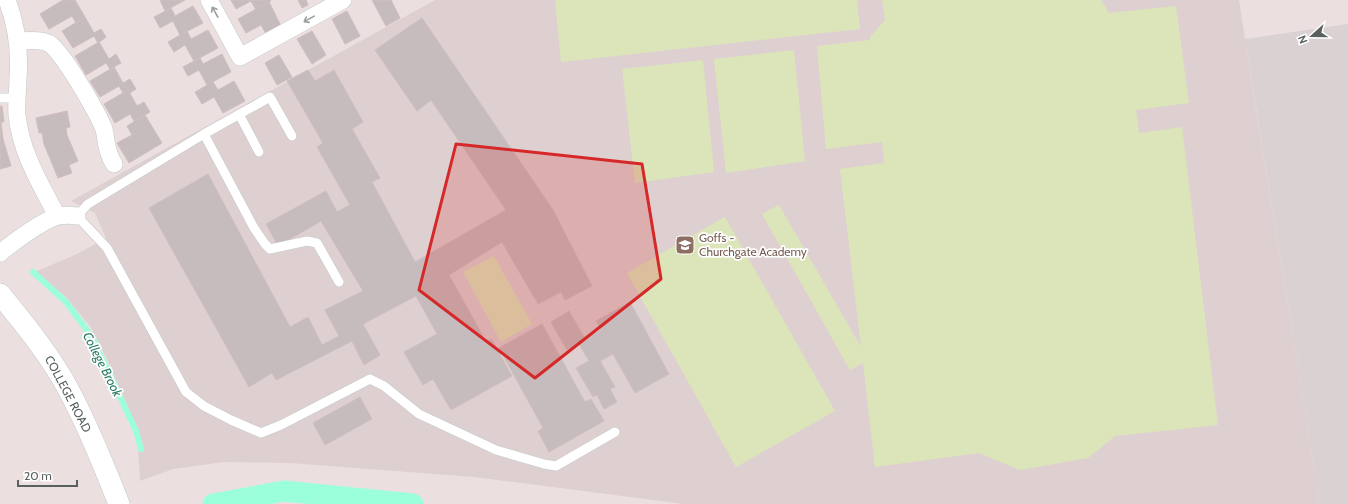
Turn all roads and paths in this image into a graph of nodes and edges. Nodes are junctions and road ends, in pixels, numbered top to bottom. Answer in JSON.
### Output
{"nodes":[{"id":1,"x":7,"y":0,"type":"edge"},
{"id":2,"x":208,"y":0,"type":"edge"},
{"id":3,"x":343,"y":0,"type":"edge"},
{"id":4,"x":18,"y":41,"type":"junction"},
{"id":5,"x":8,"y":98,"type":"edge"},
{"id":6,"x":239,"y":114,"type":"junction"},
{"id":7,"x":204,"y":134,"type":"junction"},
{"id":8,"x":292,"y":136,"type":"dead end"},
{"id":9,"x":259,"y":152,"type":"dead end"},
{"id":10,"x":114,"y":164,"type":"dead end"},
{"id":11,"x":57,"y":216,"type":"junction"},
{"id":12,"x":77,"y":216,"type":"junction"},
{"id":13,"x":0,"y":253,"type":"edge"},
{"id":14,"x":339,"y":282,"type":"dead end"},
{"id":15,"x":0,"y":294,"type":"edge"},
{"id":16,"x":615,"y":432,"type":"dead end"},
{"id":17,"x":119,"y":504,"type":"edge"}],
"edges":[{"from":1,"to":4,"type":"street"},
{"from":3,"to":2,"type":"street","one_way":true},
{"from":4,"to":5,"type":"street"},
{"from":4,"to":10,"type":"street"},
{"from":5,"to":11,"type":"street"},
{"from":6,"to":7,"type":"lane"},
{"from":6,"to":8,"type":"lane"},
{"from":6,"to":9,"type":"lane"},
{"from":7,"to":12,"type":"lane"},
{"from":7,"to":14,"type":"lane"},
{"from":11,"to":12,"type":"street"},
{"from":11,"to":13,"type":"street"},
{"from":12,"to":16,"type":"lane"},
{"from":15,"to":17,"type":"street","name":"COLLEGE ROAD"}]}
